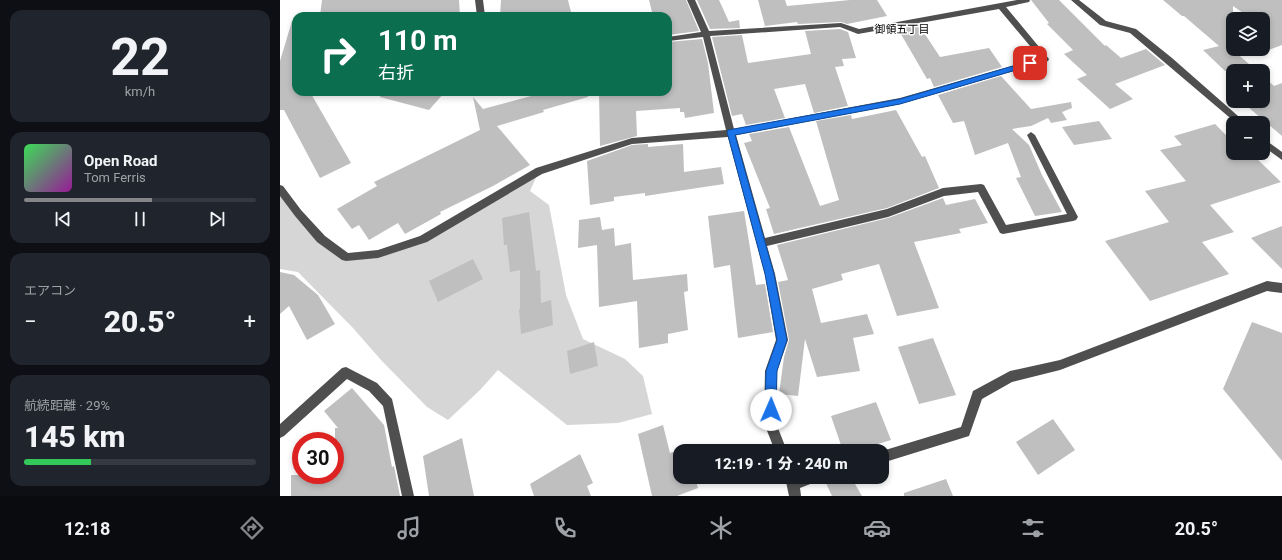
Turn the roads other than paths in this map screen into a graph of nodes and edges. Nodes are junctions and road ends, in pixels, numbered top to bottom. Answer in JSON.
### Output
{"nodes":[{"id":1,"x":479,"y":0,"type":"edge"},
{"id":2,"x":691,"y":0,"type":"edge"},
{"id":3,"x":1026,"y":0,"type":"edge"},
{"id":4,"x":1075,"y":0,"type":"edge"},
{"id":5,"x":1002,"y":6,"type":"junction"},
{"id":6,"x":480,"y":12,"type":"edge"},
{"id":7,"x":706,"y":34,"type":"junction"},
{"id":8,"x":672,"y":38,"type":"edge"},
{"id":9,"x":1234,"y":116,"type":"edge"},
{"id":10,"x":731,"y":132,"type":"junction"},
{"id":11,"x":1031,"y":135,"type":"dead end"},
{"id":12,"x":1270,"y":147,"type":"edge"},
{"id":13,"x":1282,"y":157,"type":"edge"},
{"id":14,"x":280,"y":189,"type":"edge"},
{"id":15,"x":761,"y":243,"type":"junction"},
{"id":16,"x":1282,"y":288,"type":"edge"},
{"id":17,"x":280,"y":432,"type":"edge"},
{"id":18,"x":778,"y":444,"type":"edge"},
{"id":19,"x":889,"y":455,"type":"edge"},
{"id":20,"x":408,"y":496,"type":"edge"}],
"edges":[{"from":1,"to":6,"type":"street"},
{"from":2,"to":7,"type":"street"},
{"from":3,"to":5,"type":"street"},
{"from":4,"to":9,"type":"street"},
{"from":5,"to":7,"type":"street"},
{"from":5,"to":10,"type":"street"},
{"from":7,"to":8,"type":"street"},
{"from":7,"to":10,"type":"street"},
{"from":10,"to":14,"type":"street"},
{"from":10,"to":15,"type":"street"},
{"from":11,"to":15,"type":"street"},
{"from":12,"to":13,"type":"street"},
{"from":15,"to":18,"type":"street"},
{"from":16,"to":19,"type":"street"},
{"from":17,"to":20,"type":"street"}]}
